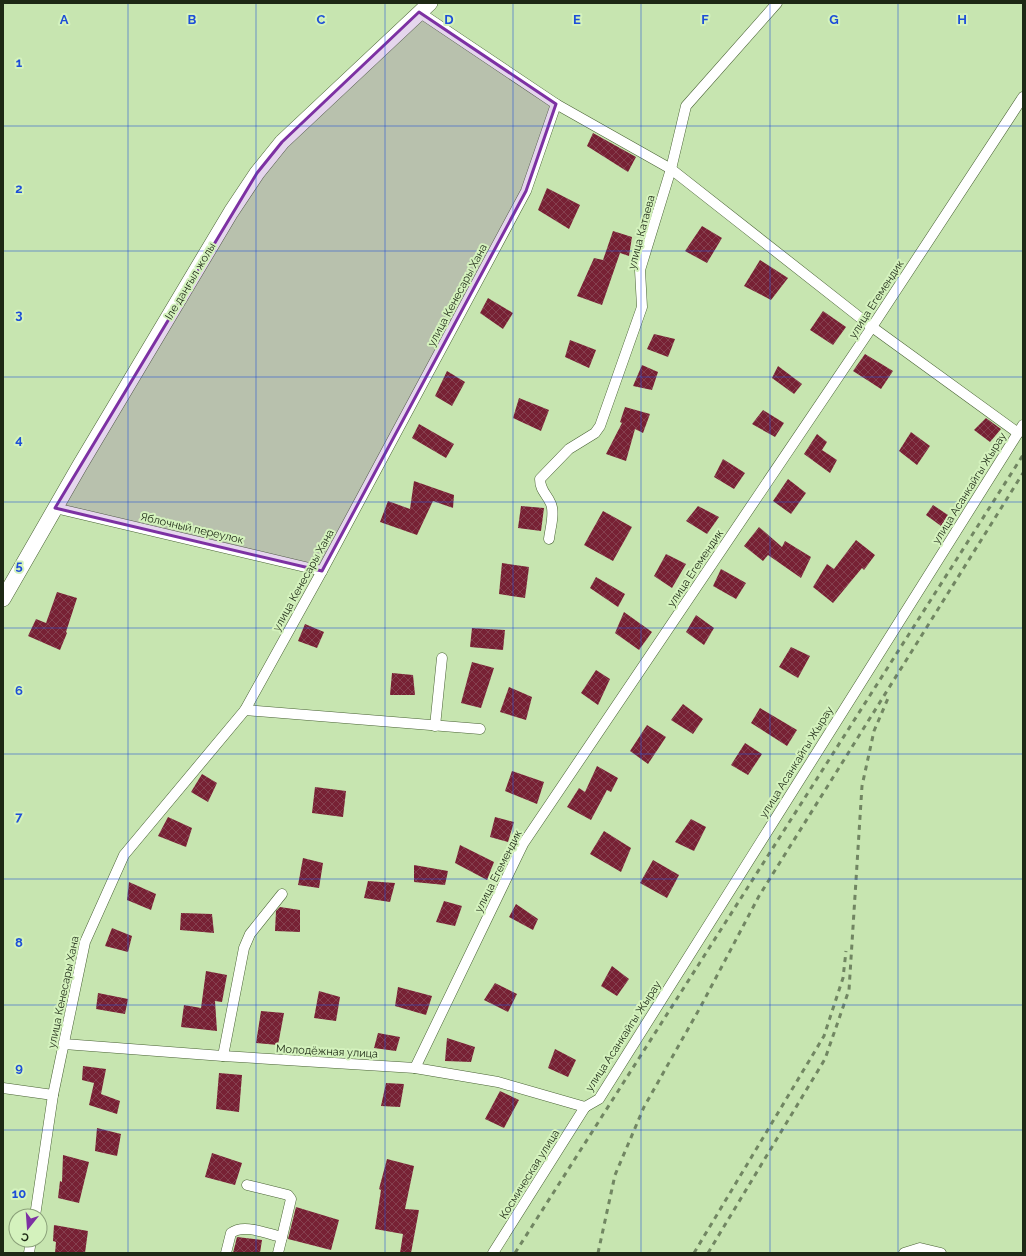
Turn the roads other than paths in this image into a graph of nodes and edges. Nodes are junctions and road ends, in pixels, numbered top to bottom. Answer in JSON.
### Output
{"nodes":[{"id":1,"x":778,"y":3,"type":"edge"},
{"id":2,"x":424,"y":8,"type":"edge"},
{"id":3,"x":1023,"y":97,"type":"edge"},
{"id":4,"x":556,"y":104,"type":"junction"},
{"id":5,"x":671,"y":169,"type":"junction"},
{"id":6,"x":872,"y":327,"type":"junction"},
{"id":7,"x":1020,"y":429,"type":"edge"},
{"id":8,"x":56,"y":508,"type":"junction"},
{"id":9,"x":549,"y":539,"type":"dead end"},
{"id":10,"x":322,"y":571,"type":"junction"},
{"id":11,"x":3,"y":599,"type":"edge"},
{"id":12,"x":442,"y":658,"type":"dead end"},
{"id":13,"x":245,"y":710,"type":"junction"},
{"id":14,"x":436,"y":726,"type":"junction"},
{"id":15,"x":480,"y":729,"type":"dead end"},
{"id":16,"x":282,"y":894,"type":"dead end"},
{"id":17,"x":64,"y":1044,"type":"junction"},
{"id":18,"x":223,"y":1056,"type":"junction"},
{"id":19,"x":414,"y":1068,"type":"junction"},
{"id":20,"x":3,"y":1088,"type":"edge"},
{"id":21,"x":53,"y":1095,"type":"junction"},
{"id":22,"x":585,"y":1107,"type":"junction"},
{"id":23,"x":247,"y":1185,"type":"dead end"},
{"id":24,"x":36,"y":1208,"type":"edge"},
{"id":25,"x":282,"y":1237,"type":"junction"},
{"id":26,"x":226,"y":1253,"type":"edge"},
{"id":27,"x":278,"y":1253,"type":"edge"},
{"id":28,"x":493,"y":1253,"type":"edge"},
{"id":29,"x":904,"y":1253,"type":"edge"},
{"id":30,"x":941,"y":1253,"type":"edge"}],
"edges":[{"from":1,"to":5,"type":"street","name":"улица Катаева"},
{"from":2,"to":4,"type":"street"},
{"from":2,"to":8,"type":"main road","name":"Іле даңғыл жолы"},
{"from":3,"to":6,"type":"street","name":"улица Егемендик"},
{"from":4,"to":5,"type":"street"},
{"from":4,"to":10,"type":"street","name":"улица Кенесары Хана"},
{"from":5,"to":6,"type":"street"},
{"from":5,"to":9,"type":"street","name":"улица Катаева"},
{"from":6,"to":7,"type":"street"},
{"from":6,"to":19,"type":"street","name":"улица Егемендик"},
{"from":7,"to":22,"type":"street","name":"улица Асанкайгы Жырау"},
{"from":8,"to":10,"type":"street","name":"Яблочный переулок"},
{"from":8,"to":11,"type":"main road","name":"Іле даңғыл жолы"},
{"from":10,"to":13,"type":"street","name":"улица Кенесары Хана"},
{"from":12,"to":14,"type":"street"},
{"from":13,"to":14,"type":"street"},
{"from":13,"to":17,"type":"street","name":"улица Кенесары Хана"},
{"from":14,"to":15,"type":"street"},
{"from":16,"to":18,"type":"street"},
{"from":17,"to":18,"type":"street","name":"Молодёжная улица"},
{"from":17,"to":21,"type":"street","name":"улица Кенесары Хана"},
{"from":18,"to":19,"type":"street","name":"Молодёжная улица"},
{"from":19,"to":22,"type":"street","name":"Молодёжная улица"},
{"from":20,"to":21,"type":"street"},
{"from":21,"to":24,"type":"street","name":"улица Кенесары Хана"},
{"from":22,"to":28,"type":"street","name":"Космическая улица"},
{"from":23,"to":25,"type":"street"},
{"from":25,"to":26,"type":"street"},
{"from":25,"to":27,"type":"street"},
{"from":29,"to":30,"type":"street"}]}
